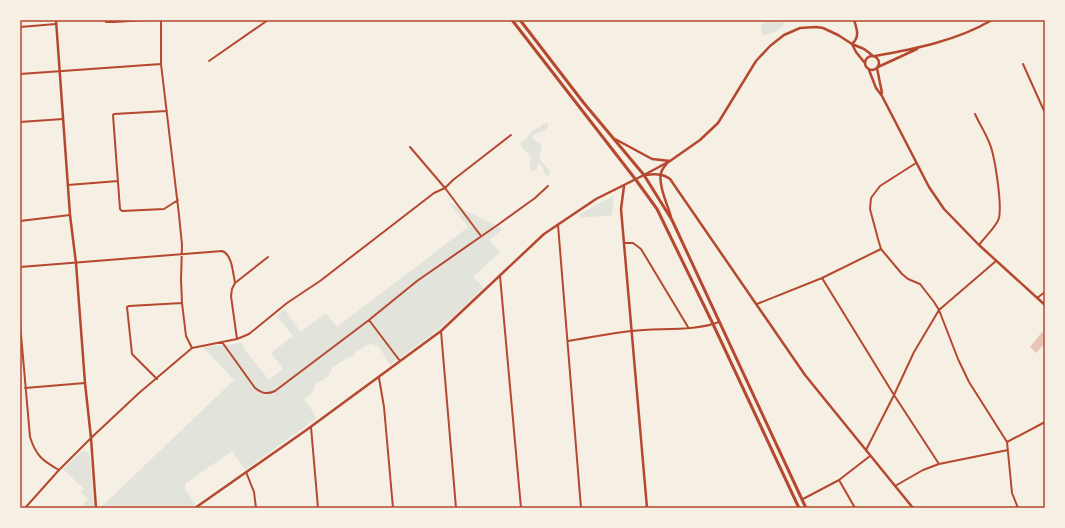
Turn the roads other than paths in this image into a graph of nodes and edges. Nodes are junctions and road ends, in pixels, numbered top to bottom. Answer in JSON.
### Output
{"nodes":[{"id":1,"x":56,"y":20,"type":"edge"},
{"id":2,"x":105,"y":20,"type":"edge"},
{"id":3,"x":145,"y":20,"type":"edge"},
{"id":4,"x":160,"y":20,"type":"edge"},
{"id":5,"x":268,"y":20,"type":"edge"},
{"id":6,"x":512,"y":20,"type":"edge"},
{"id":7,"x":520,"y":20,"type":"edge"},
{"id":8,"x":854,"y":20,"type":"edge"},
{"id":9,"x":992,"y":20,"type":"edge"},
{"id":10,"x":56,"y":24,"type":"junction"},
{"id":11,"x":515,"y":24,"type":"junction"},
{"id":12,"x":20,"y":27,"type":"edge"},
{"id":13,"x":852,"y":44,"type":"junction"},
{"id":14,"x":921,"y":47,"type":"junction"},
{"id":15,"x":874,"y":56,"type":"junction"},
{"id":16,"x":209,"y":61,"type":"dead end"},
{"id":17,"x":864,"y":62,"type":"junction"},
{"id":18,"x":161,"y":64,"type":"junction"},
{"id":19,"x":1023,"y":64,"type":"dead end"},
{"id":20,"x":878,"y":68,"type":"junction"},
{"id":21,"x":869,"y":70,"type":"junction"},
{"id":22,"x":60,"y":71,"type":"junction"},
{"id":23,"x":20,"y":74,"type":"edge"},
{"id":24,"x":882,"y":96,"type":"junction"},
{"id":25,"x":167,"y":110,"type":"junction"},
{"id":26,"x":1045,"y":113,"type":"edge"},
{"id":27,"x":974,"y":114,"type":"dead end"},
{"id":28,"x":62,"y":118,"type":"junction"},
{"id":29,"x":20,"y":122,"type":"edge"},
{"id":30,"x":511,"y":135,"type":"dead end"},
{"id":31,"x":614,"y":138,"type":"junction"},
{"id":32,"x":410,"y":147,"type":"dead end"},
{"id":33,"x":670,"y":161,"type":"junction"},
{"id":34,"x":916,"y":163,"type":"junction"},
{"id":35,"x":660,"y":174,"type":"junction"},
{"id":36,"x":644,"y":175,"type":"junction"},
{"id":37,"x":636,"y":180,"type":"junction"},
{"id":38,"x":118,"y":181,"type":"junction"},
{"id":39,"x":68,"y":185,"type":"junction"},
{"id":40,"x":548,"y":186,"type":"dead end"},
{"id":41,"x":624,"y":186,"type":"junction"},
{"id":42,"x":445,"y":188,"type":"junction"},
{"id":43,"x":178,"y":200,"type":"junction"},
{"id":44,"x":70,"y":215,"type":"junction"},
{"id":45,"x":672,"y":220,"type":"junction"},
{"id":46,"x":20,"y":221,"type":"edge"},
{"id":47,"x":558,"y":224,"type":"junction"},
{"id":48,"x":481,"y":236,"type":"junction"},
{"id":49,"x":624,"y":243,"type":"junction"},
{"id":50,"x":979,"y":245,"type":"junction"},
{"id":51,"x":881,"y":249,"type":"junction"},
{"id":52,"x":182,"y":255,"type":"junction"},
{"id":53,"x":268,"y":258,"type":"dead end"},
{"id":54,"x":996,"y":261,"type":"junction"},
{"id":55,"x":76,"y":263,"type":"junction"},
{"id":56,"x":20,"y":268,"type":"edge"},
{"id":57,"x":500,"y":275,"type":"junction"},
{"id":58,"x":822,"y":278,"type":"junction"},
{"id":59,"x":235,"y":283,"type":"junction"},
{"id":60,"x":1045,"y":292,"type":"edge"},
{"id":61,"x":1037,"y":298,"type":"junction"},
{"id":62,"x":182,"y":303,"type":"junction"},
{"id":63,"x":757,"y":304,"type":"junction"},
{"id":64,"x":1045,"y":305,"type":"edge"},
{"id":65,"x":939,"y":310,"type":"junction"},
{"id":66,"x":369,"y":320,"type":"junction"},
{"id":67,"x":719,"y":322,"type":"junction"},
{"id":68,"x":20,"y":323,"type":"edge"},
{"id":69,"x":713,"y":324,"type":"junction"},
{"id":70,"x":688,"y":327,"type":"junction"},
{"id":71,"x":441,"y":331,"type":"junction"},
{"id":72,"x":632,"y":331,"type":"junction"},
{"id":73,"x":237,"y":339,"type":"junction"},
{"id":74,"x":568,"y":341,"type":"junction"},
{"id":75,"x":222,"y":342,"type":"junction"},
{"id":76,"x":192,"y":348,"type":"junction"},
{"id":77,"x":400,"y":362,"type":"junction"},
{"id":78,"x":379,"y":378,"type":"junction"},
{"id":79,"x":157,"y":379,"type":"junction"},
{"id":80,"x":85,"y":384,"type":"junction"},
{"id":81,"x":25,"y":388,"type":"junction"},
{"id":82,"x":894,"y":395,"type":"junction"},
{"id":83,"x":1045,"y":422,"type":"edge"},
{"id":84,"x":311,"y":427,"type":"junction"},
{"id":85,"x":91,"y":438,"type":"junction"},
{"id":86,"x":1007,"y":442,"type":"junction"},
{"id":87,"x":866,"y":450,"type":"junction"},
{"id":88,"x":1008,"y":450,"type":"junction"},
{"id":89,"x":870,"y":456,"type":"junction"},
{"id":90,"x":939,"y":464,"type":"junction"},
{"id":91,"x":59,"y":470,"type":"junction"},
{"id":92,"x":246,"y":472,"type":"junction"},
{"id":93,"x":839,"y":480,"type":"junction"},
{"id":94,"x":895,"y":486,"type":"junction"},
{"id":95,"x":802,"y":499,"type":"junction"},
{"id":96,"x":24,"y":508,"type":"edge"},
{"id":97,"x":96,"y":508,"type":"edge"},
{"id":98,"x":195,"y":508,"type":"edge"},
{"id":99,"x":256,"y":508,"type":"edge"},
{"id":100,"x":318,"y":508,"type":"edge"},
{"id":101,"x":393,"y":508,"type":"edge"},
{"id":102,"x":456,"y":508,"type":"edge"},
{"id":103,"x":521,"y":508,"type":"edge"},
{"id":104,"x":581,"y":508,"type":"edge"},
{"id":105,"x":647,"y":508,"type":"edge"},
{"id":106,"x":799,"y":508,"type":"edge"},
{"id":107,"x":806,"y":508,"type":"edge"},
{"id":108,"x":855,"y":508,"type":"edge"},
{"id":109,"x":913,"y":508,"type":"edge"},
{"id":110,"x":1018,"y":508,"type":"edge"}],
"edges":[{"from":1,"to":10,"type":"street"},
{"from":2,"to":3,"type":"street"},
{"from":4,"to":18,"type":"street"},
{"from":5,"to":16,"type":"street"},
{"from":6,"to":11,"type":"main road"},
{"from":7,"to":11,"type":"street"},
{"from":7,"to":31,"type":"main road"},
{"from":8,"to":13,"type":"street"},
{"from":9,"to":14,"type":"street"},
{"from":10,"to":12,"type":"street"},
{"from":10,"to":22,"type":"street"},
{"from":11,"to":37,"type":"main road"},
{"from":13,"to":15,"type":"street"},
{"from":13,"to":17,"type":"street"},
{"from":13,"to":33,"type":"street"},
{"from":14,"to":15,"type":"street"},
{"from":14,"to":20,"type":"street"},
{"from":15,"to":17,"type":"street"},
{"from":15,"to":20,"type":"street"},
{"from":17,"to":21,"type":"street"},
{"from":18,"to":22,"type":"street"},
{"from":18,"to":25,"type":"street"},
{"from":19,"to":26,"type":"street"},
{"from":20,"to":21,"type":"street"},
{"from":20,"to":24,"type":"street"},
{"from":21,"to":24,"type":"street"},
{"from":22,"to":23,"type":"street"},
{"from":22,"to":28,"type":"street"},
{"from":24,"to":34,"type":"street"},
{"from":25,"to":38,"type":"street"},
{"from":25,"to":43,"type":"street"},
{"from":27,"to":50,"type":"street"},
{"from":28,"to":29,"type":"street"},
{"from":28,"to":39,"type":"street"},
{"from":30,"to":42,"type":"street"},
{"from":31,"to":33,"type":"street"},
{"from":31,"to":36,"type":"main road"},
{"from":32,"to":42,"type":"street"},
{"from":33,"to":35,"type":"street"},
{"from":33,"to":36,"type":"street"},
{"from":34,"to":50,"type":"street"},
{"from":34,"to":51,"type":"street"},
{"from":35,"to":36,"type":"street"},
{"from":35,"to":45,"type":"street"},
{"from":35,"to":63,"type":"street"},
{"from":36,"to":37,"type":"street"},
{"from":36,"to":45,"type":"main road"},
{"from":37,"to":41,"type":"street"},
{"from":37,"to":69,"type":"main road"},
{"from":38,"to":39,"type":"street"},
{"from":38,"to":43,"type":"street"},
{"from":39,"to":44,"type":"street"},
{"from":40,"to":48,"type":"street"},
{"from":41,"to":47,"type":"street"},
{"from":41,"to":49,"type":"street"},
{"from":42,"to":48,"type":"street"},
{"from":42,"to":73,"type":"street"},
{"from":43,"to":52,"type":"street"},
{"from":44,"to":46,"type":"street"},
{"from":44,"to":55,"type":"street"},
{"from":45,"to":67,"type":"main road"},
{"from":47,"to":57,"type":"street"},
{"from":47,"to":74,"type":"street"},
{"from":48,"to":66,"type":"street"},
{"from":49,"to":70,"type":"street"},
{"from":49,"to":72,"type":"street"},
{"from":50,"to":54,"type":"street"},
{"from":51,"to":58,"type":"street"},
{"from":51,"to":65,"type":"street"},
{"from":52,"to":55,"type":"street"},
{"from":52,"to":59,"type":"street"},
{"from":52,"to":62,"type":"street"},
{"from":53,"to":59,"type":"street"},
{"from":54,"to":61,"type":"street"},
{"from":54,"to":65,"type":"street"},
{"from":55,"to":56,"type":"street"},
{"from":55,"to":80,"type":"street"},
{"from":57,"to":71,"type":"street"},
{"from":57,"to":103,"type":"street"},
{"from":58,"to":63,"type":"street"},
{"from":58,"to":82,"type":"street"},
{"from":59,"to":73,"type":"street"},
{"from":60,"to":61,"type":"street"},
{"from":61,"to":64,"type":"street"},
{"from":62,"to":76,"type":"street"},
{"from":62,"to":79,"type":"street"},
{"from":63,"to":87,"type":"street"},
{"from":65,"to":82,"type":"street"},
{"from":65,"to":86,"type":"street"},
{"from":66,"to":75,"type":"street"},
{"from":66,"to":77,"type":"street"},
{"from":67,"to":69,"type":"street"},
{"from":67,"to":95,"type":"main road"},
{"from":68,"to":81,"type":"street"},
{"from":69,"to":70,"type":"street"},
{"from":69,"to":106,"type":"main road"},
{"from":70,"to":72,"type":"street"},
{"from":71,"to":77,"type":"street"},
{"from":71,"to":102,"type":"street"},
{"from":72,"to":74,"type":"street"},
{"from":72,"to":105,"type":"street"},
{"from":73,"to":75,"type":"street"},
{"from":74,"to":104,"type":"street"},
{"from":75,"to":76,"type":"street"},
{"from":76,"to":79,"type":"street"},
{"from":77,"to":78,"type":"street"},
{"from":78,"to":84,"type":"street"},
{"from":78,"to":101,"type":"street"},
{"from":79,"to":85,"type":"street"},
{"from":80,"to":81,"type":"street"},
{"from":80,"to":85,"type":"street"},
{"from":81,"to":91,"type":"street"},
{"from":82,"to":87,"type":"street"},
{"from":82,"to":90,"type":"street"},
{"from":83,"to":86,"type":"street"},
{"from":84,"to":92,"type":"street"},
{"from":84,"to":100,"type":"street"},
{"from":85,"to":91,"type":"street"},
{"from":85,"to":97,"type":"street"},
{"from":86,"to":88,"type":"street"},
{"from":87,"to":89,"type":"street"},
{"from":88,"to":90,"type":"street"},
{"from":88,"to":110,"type":"street"},
{"from":89,"to":93,"type":"street"},
{"from":89,"to":94,"type":"street"},
{"from":90,"to":94,"type":"street"},
{"from":91,"to":96,"type":"street"},
{"from":92,"to":98,"type":"street"},
{"from":92,"to":99,"type":"street"},
{"from":93,"to":95,"type":"street"},
{"from":93,"to":108,"type":"street"},
{"from":94,"to":109,"type":"street"},
{"from":95,"to":107,"type":"main road"}]}
